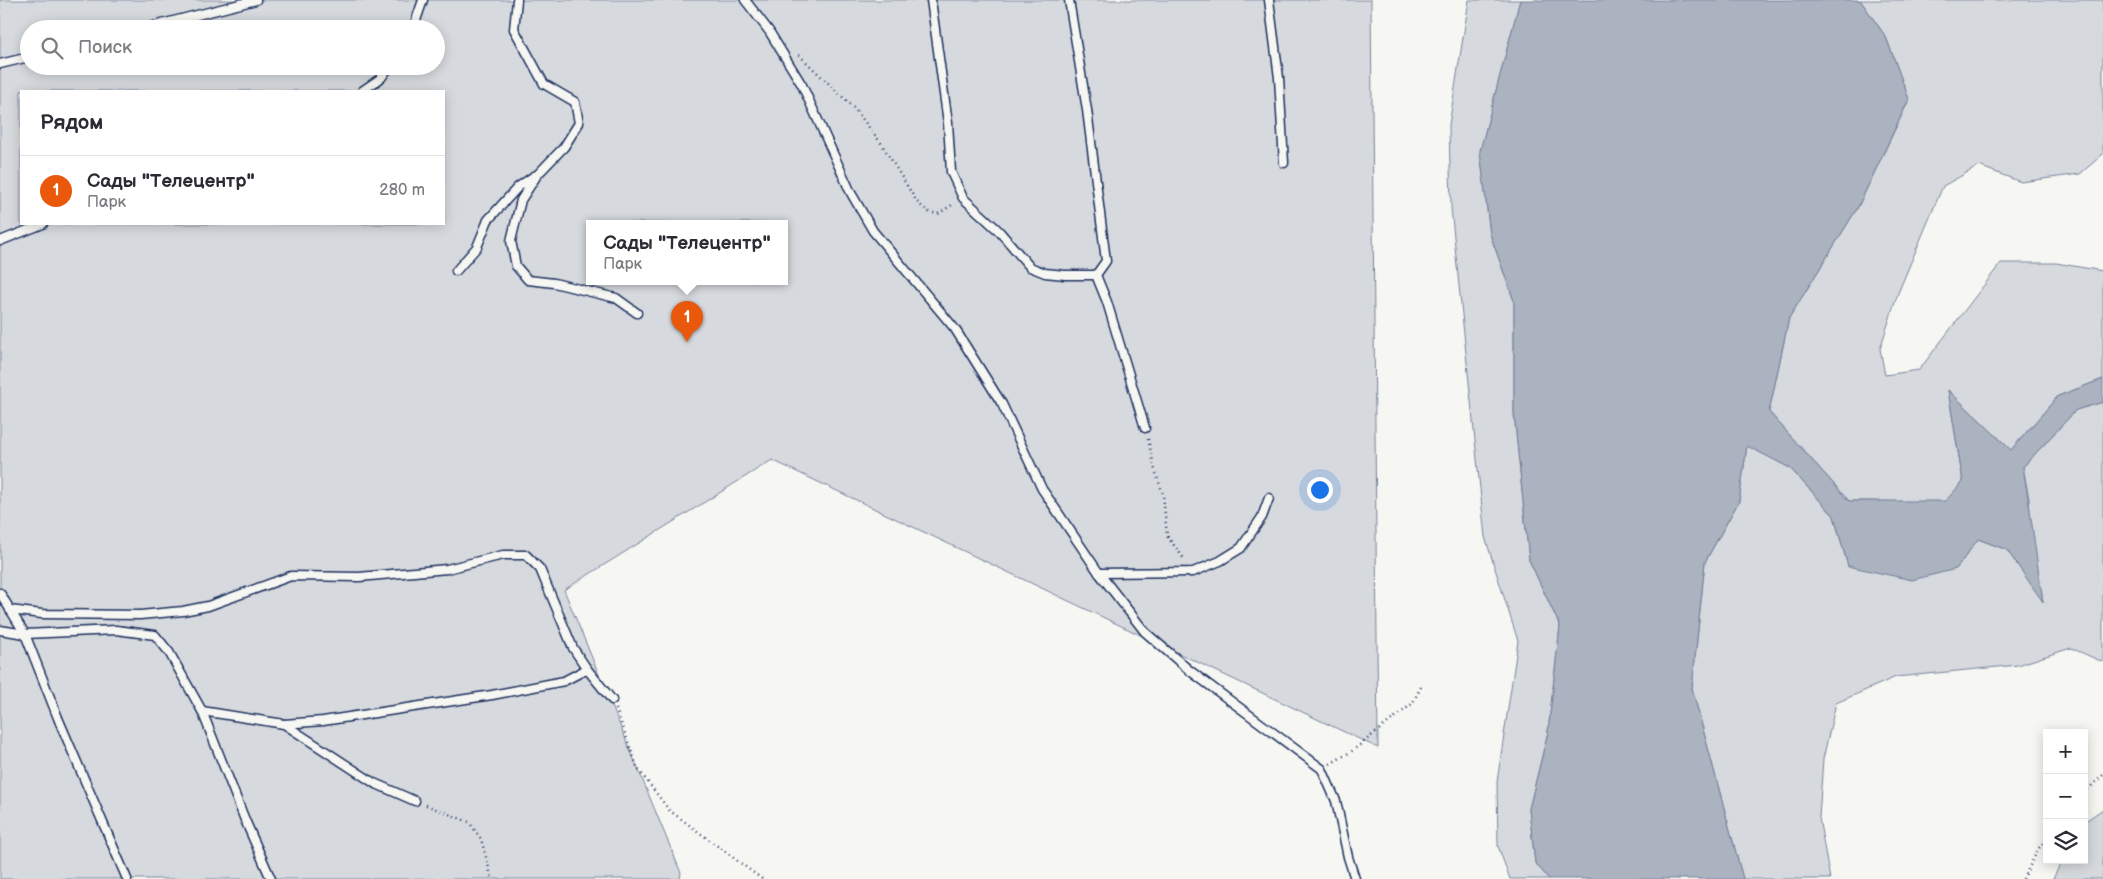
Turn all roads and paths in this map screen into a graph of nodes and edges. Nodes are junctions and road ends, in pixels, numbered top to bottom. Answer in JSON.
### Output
{"nodes":[{"id":1,"x":256,"y":0,"type":"edge"},
{"id":2,"x":423,"y":0,"type":"edge"},
{"id":3,"x":517,"y":0,"type":"edge"},
{"id":4,"x":745,"y":0,"type":"edge"},
{"id":5,"x":931,"y":0,"type":"edge"},
{"id":6,"x":1069,"y":0,"type":"edge"},
{"id":7,"x":1269,"y":0,"type":"edge"},
{"id":8,"x":177,"y":20,"type":"edge"},
{"id":9,"x":416,"y":20,"type":"edge"},
{"id":10,"x":794,"y":50,"type":"dead end"},
{"id":11,"x":20,"y":59,"type":"edge"},
{"id":12,"x":0,"y":64,"type":"edge"},
{"id":13,"x":383,"y":75,"type":"edge"},
{"id":14,"x":363,"y":90,"type":"edge"},
{"id":15,"x":1284,"y":163,"type":"dead end"},
{"id":16,"x":537,"y":175,"type":"junction"},
{"id":17,"x":963,"y":198,"type":"junction"},
{"id":18,"x":40,"y":225,"type":"edge"},
{"id":19,"x":0,"y":240,"type":"edge"},
{"id":20,"x":456,"y":272,"type":"dead end"},
{"id":21,"x":1096,"y":275,"type":"junction"},
{"id":22,"x":637,"y":313,"type":"dead end"},
{"id":23,"x":1145,"y":428,"type":"joint"},
{"id":24,"x":1269,"y":498,"type":"dead end"},
{"id":25,"x":1193,"y":572,"type":"junction"},
{"id":26,"x":1100,"y":573,"type":"junction"},
{"id":27,"x":0,"y":593,"type":"edge"},
{"id":28,"x":10,"y":610,"type":"junction"},
{"id":29,"x":0,"y":630,"type":"edge"},
{"id":30,"x":25,"y":634,"type":"junction"},
{"id":31,"x":587,"y":669,"type":"junction"},
{"id":32,"x":1422,"y":687,"type":"dead end"},
{"id":33,"x":612,"y":700,"type":"joint"},
{"id":34,"x":202,"y":711,"type":"junction"},
{"id":35,"x":284,"y":724,"type":"junction"},
{"id":36,"x":1322,"y":769,"type":"junction"},
{"id":37,"x":2103,"y":775,"type":"edge"},
{"id":38,"x":2088,"y":790,"type":"edge"},
{"id":39,"x":415,"y":801,"type":"joint"},
{"id":40,"x":2043,"y":843,"type":"edge"},
{"id":41,"x":127,"y":879,"type":"edge"},
{"id":42,"x":271,"y":879,"type":"edge"},
{"id":43,"x":492,"y":879,"type":"edge"},
{"id":44,"x":762,"y":879,"type":"edge"},
{"id":45,"x":1355,"y":879,"type":"edge"},
{"id":46,"x":2023,"y":879,"type":"edge"}],
"edges":[{"from":1,"to":8,"type":"lane"},
{"from":2,"to":9,"type":"lane"},
{"from":3,"to":16,"type":"lane"},
{"from":4,"to":26,"type":"lane"},
{"from":5,"to":17,"type":"lane"},
{"from":6,"to":21,"type":"lane"},
{"from":7,"to":15,"type":"lane"},
{"from":10,"to":17,"type":"path"},
{"from":11,"to":12,"type":"lane"},
{"from":13,"to":14,"type":"lane"},
{"from":16,"to":20,"type":"lane"},
{"from":16,"to":22,"type":"lane"},
{"from":17,"to":21,"type":"lane"},
{"from":18,"to":19,"type":"lane"},
{"from":21,"to":23,"type":"lane"},
{"from":23,"to":25,"type":"path"},
{"from":24,"to":25,"type":"lane"},
{"from":25,"to":26,"type":"lane"},
{"from":26,"to":36,"type":"lane"},
{"from":27,"to":28,"type":"lane"},
{"from":28,"to":30,"type":"lane"},
{"from":28,"to":31,"type":"lane"},
{"from":29,"to":30,"type":"lane"},
{"from":30,"to":34,"type":"lane"},
{"from":30,"to":41,"type":"lane"},
{"from":31,"to":33,"type":"lane"},
{"from":31,"to":35,"type":"lane"},
{"from":32,"to":36,"type":"path"},
{"from":33,"to":44,"type":"path"},
{"from":34,"to":35,"type":"lane"},
{"from":34,"to":42,"type":"lane"},
{"from":35,"to":39,"type":"lane"},
{"from":36,"to":45,"type":"lane"},
{"from":37,"to":38,"type":"path"},
{"from":39,"to":43,"type":"path"},
{"from":40,"to":46,"type":"path"}]}
